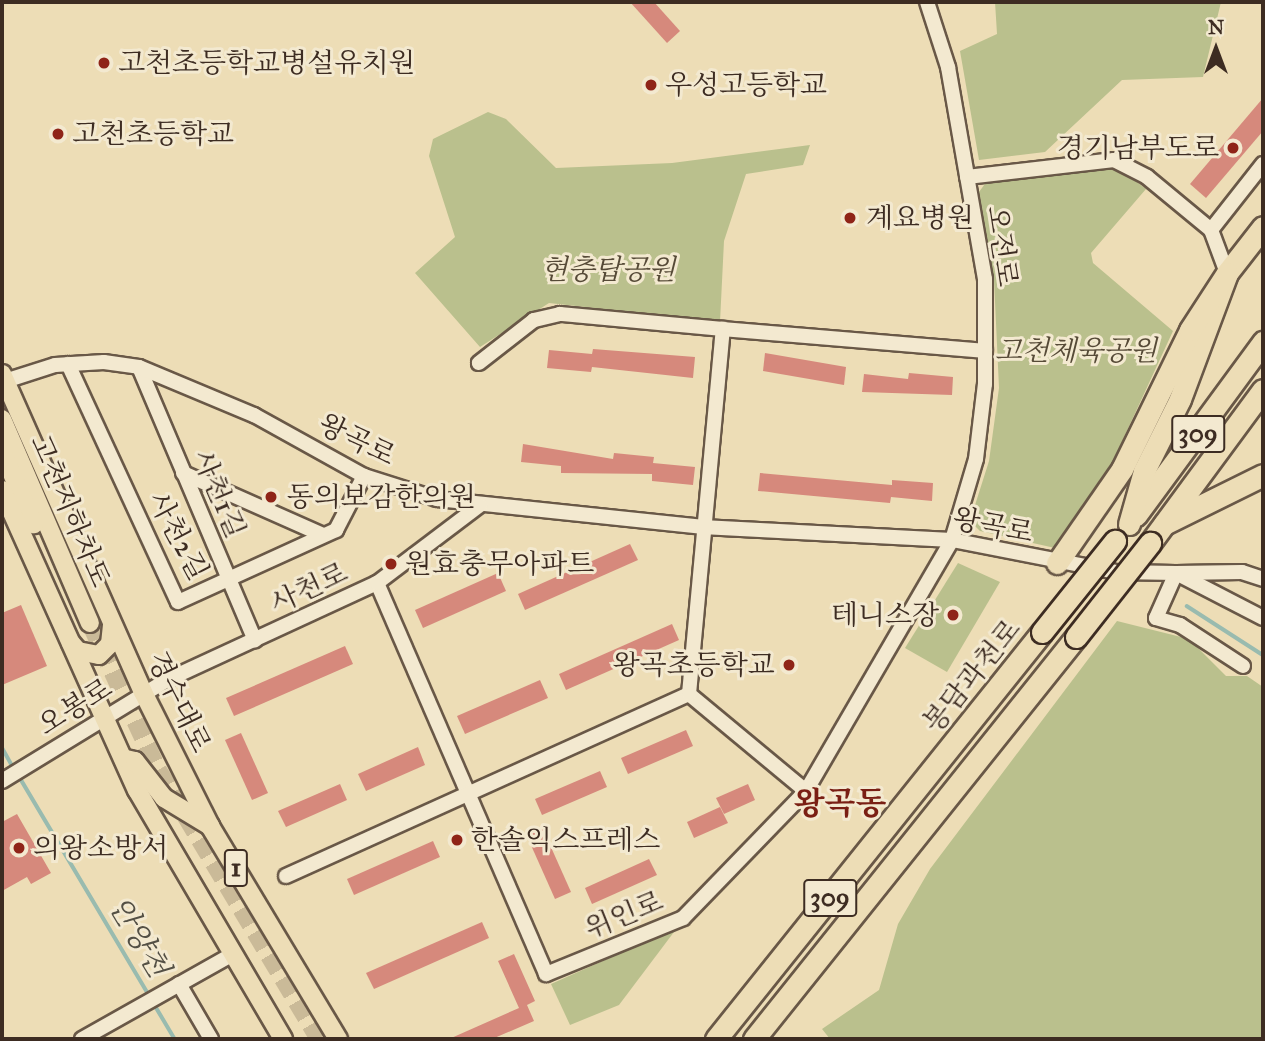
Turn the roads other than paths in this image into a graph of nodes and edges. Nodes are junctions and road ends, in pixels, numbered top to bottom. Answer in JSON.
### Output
{"nodes":[{"id":1,"x":927,"y":2,"type":"edge"},
{"id":2,"x":1263,"y":164,"type":"edge"},
{"id":3,"x":967,"y":177,"type":"junction"},
{"id":4,"x":1263,"y":227,"type":"edge"},
{"id":5,"x":1212,"y":230,"type":"junction"},
{"id":6,"x":1227,"y":273,"type":"junction"},
{"id":7,"x":723,"y":329,"type":"junction"},
{"id":8,"x":1263,"y":342,"type":"edge"},
{"id":9,"x":985,"y":351,"type":"junction"},
{"id":10,"x":479,"y":363,"type":"dead end"},
{"id":11,"x":68,"y":365,"type":"junction"},
{"id":12,"x":139,"y":367,"type":"junction"},
{"id":13,"x":3,"y":378,"type":"edge"},
{"id":14,"x":1263,"y":390,"type":"edge"},
{"id":15,"x":2,"y":419,"type":"edge"},
{"id":16,"x":2,"y":451,"type":"edge"},
{"id":17,"x":183,"y":473,"type":"junction"},
{"id":18,"x":1263,"y":475,"type":"edge"},
{"id":19,"x":364,"y":476,"type":"junction"},
{"id":20,"x":2,"y":490,"type":"edge"},
{"id":21,"x":481,"y":505,"type":"junction"},
{"id":22,"x":1129,"y":524,"type":"junction"},
{"id":23,"x":1164,"y":524,"type":"junction"},
{"id":24,"x":702,"y":527,"type":"junction"},
{"id":25,"x":323,"y":535,"type":"junction"},
{"id":26,"x":952,"y":541,"type":"junction"},
{"id":27,"x":1056,"y":563,"type":"junction"},
{"id":28,"x":1176,"y":573,"type":"junction"},
{"id":29,"x":229,"y":578,"type":"junction"},
{"id":30,"x":1263,"y":579,"type":"edge"},
{"id":31,"x":377,"y":583,"type":"junction"},
{"id":32,"x":1263,"y":618,"type":"edge"},
{"id":33,"x":112,"y":624,"type":"junction"},
{"id":34,"x":255,"y":639,"type":"junction"},
{"id":35,"x":68,"y":641,"type":"junction"},
{"id":36,"x":1243,"y":666,"type":"dead end"},
{"id":37,"x":144,"y":692,"type":"junction"},
{"id":38,"x":690,"y":694,"type":"junction"},
{"id":39,"x":105,"y":720,"type":"junction"},
{"id":40,"x":128,"y":769,"type":"junction"},
{"id":41,"x":2,"y":780,"type":"edge"},
{"id":42,"x":806,"y":791,"type":"junction"},
{"id":43,"x":467,"y":794,"type":"junction"},
{"id":44,"x":211,"y":826,"type":"junction"},
{"id":45,"x":286,"y":876,"type":"dead end"},
{"id":46,"x":231,"y":955,"type":"junction"},
{"id":47,"x":804,"y":980,"type":"junction"},
{"id":48,"x":179,"y":984,"type":"junction"},
{"id":49,"x":746,"y":1003,"type":"junction"},
{"id":50,"x":82,"y":1039,"type":"edge"},
{"id":51,"x":211,"y":1039,"type":"edge"},
{"id":52,"x":283,"y":1039,"type":"edge"},
{"id":53,"x":338,"y":1039,"type":"edge"},
{"id":54,"x":699,"y":1039,"type":"edge"},
{"id":55,"x":716,"y":1039,"type":"edge"},
{"id":56,"x":754,"y":1039,"type":"edge"},
{"id":57,"x":764,"y":1039,"type":"edge"}],
"edges":[{"from":1,"to":3,"type":"street","name":"오전로"},
{"from":2,"to":5,"type":"street"},
{"from":3,"to":5,"type":"street"},
{"from":3,"to":9,"type":"street","name":"오전로"},
{"from":4,"to":6,"type":"highway"},
{"from":5,"to":6,"type":"street"},
{"from":6,"to":22,"type":"highway"},
{"from":6,"to":27,"type":"highway"},
{"from":7,"to":9,"type":"street"},
{"from":7,"to":10,"type":"street"},
{"from":7,"to":24,"type":"street"},
{"from":8,"to":22,"type":"highway","name":"봉담과천로","number":"309"},
{"from":9,"to":26,"type":"street","name":"오전로"},
{"from":11,"to":12,"type":"street","name":"왕곡로"},
{"from":11,"to":13,"type":"street","name":"왕곡로"},
{"from":11,"to":29,"type":"street","name":"사천2길"},
{"from":12,"to":17,"type":"street","name":"사천1길"},
{"from":12,"to":19,"type":"street","name":"왕곡로"},
{"from":13,"to":33,"type":"main road","name":"경수대로","number":"1"},
{"from":14,"to":23,"type":"highway","name":"봉담과천로","number":"309"},
{"from":15,"to":16,"type":"main road","name":"고천지하차도"},
{"from":17,"to":25,"type":"street"},
{"from":17,"to":29,"type":"street","name":"사천1길"},
{"from":18,"to":23,"type":"highway"},
{"from":19,"to":21,"type":"street","name":"왕곡로"},
{"from":19,"to":25,"type":"street","name":"사천2길"},
{"from":20,"to":35,"type":"main road","number":"1"},
{"from":21,"to":24,"type":"street","name":"왕곡로"},
{"from":21,"to":31,"type":"street","name":"사천로"},
{"from":22,"to":49,"type":"highway","name":"봉담과천로","number":"309","bridge":true},
{"from":23,"to":47,"type":"highway","name":"봉담과천로","number":"309","bridge":true},
{"from":24,"to":26,"type":"street","name":"왕곡로"},
{"from":24,"to":38,"type":"street"},
{"from":25,"to":29,"type":"street","name":"사천2길"},
{"from":26,"to":27,"type":"street","name":"왕곡로"},
{"from":26,"to":42,"type":"street","name":"위인로"},
{"from":27,"to":28,"type":"street","name":"왕곡로"},
{"from":28,"to":30,"type":"street"},
{"from":28,"to":32,"type":"street","name":"왕곡로"},
{"from":28,"to":36,"type":"street"},
{"from":29,"to":34,"type":"street","name":"사천1길"},
{"from":31,"to":34,"type":"street","name":"사천로"},
{"from":31,"to":43,"type":"street","name":"위인로"},
{"from":33,"to":35,"type":"main road"},
{"from":33,"to":37,"type":"main road","name":"경수대로","number":"1"},
{"from":34,"to":37,"type":"street","name":"사천로"},
{"from":35,"to":39,"type":"main road","number":"1"},
{"from":37,"to":39,"type":"street","name":"오봉로"},
{"from":37,"to":44,"type":"main road","name":"경수대로","number":"1"},
{"from":38,"to":42,"type":"street"},
{"from":38,"to":43,"type":"street"},
{"from":39,"to":40,"type":"main road","number":"1"},
{"from":39,"to":41,"type":"street","name":"오봉로"},
{"from":40,"to":44,"type":"main road"},
{"from":40,"to":46,"type":"main road","number":"1"},
{"from":42,"to":43,"type":"street","name":"위인로"},
{"from":43,"to":45,"type":"street"},
{"from":44,"to":53,"type":"main road","name":"경수대로","number":"1"},
{"from":46,"to":48,"type":"street"},
{"from":46,"to":52,"type":"main road","number":"1"},
{"from":47,"to":56,"type":"highway","name":"봉담과천로","number":"309"},
{"from":47,"to":57,"type":"highway"},
{"from":48,"to":50,"type":"street"},
{"from":48,"to":51,"type":"street"},
{"from":49,"to":54,"type":"highway"},
{"from":49,"to":55,"type":"highway","name":"봉담과천로","number":"309"}]}
